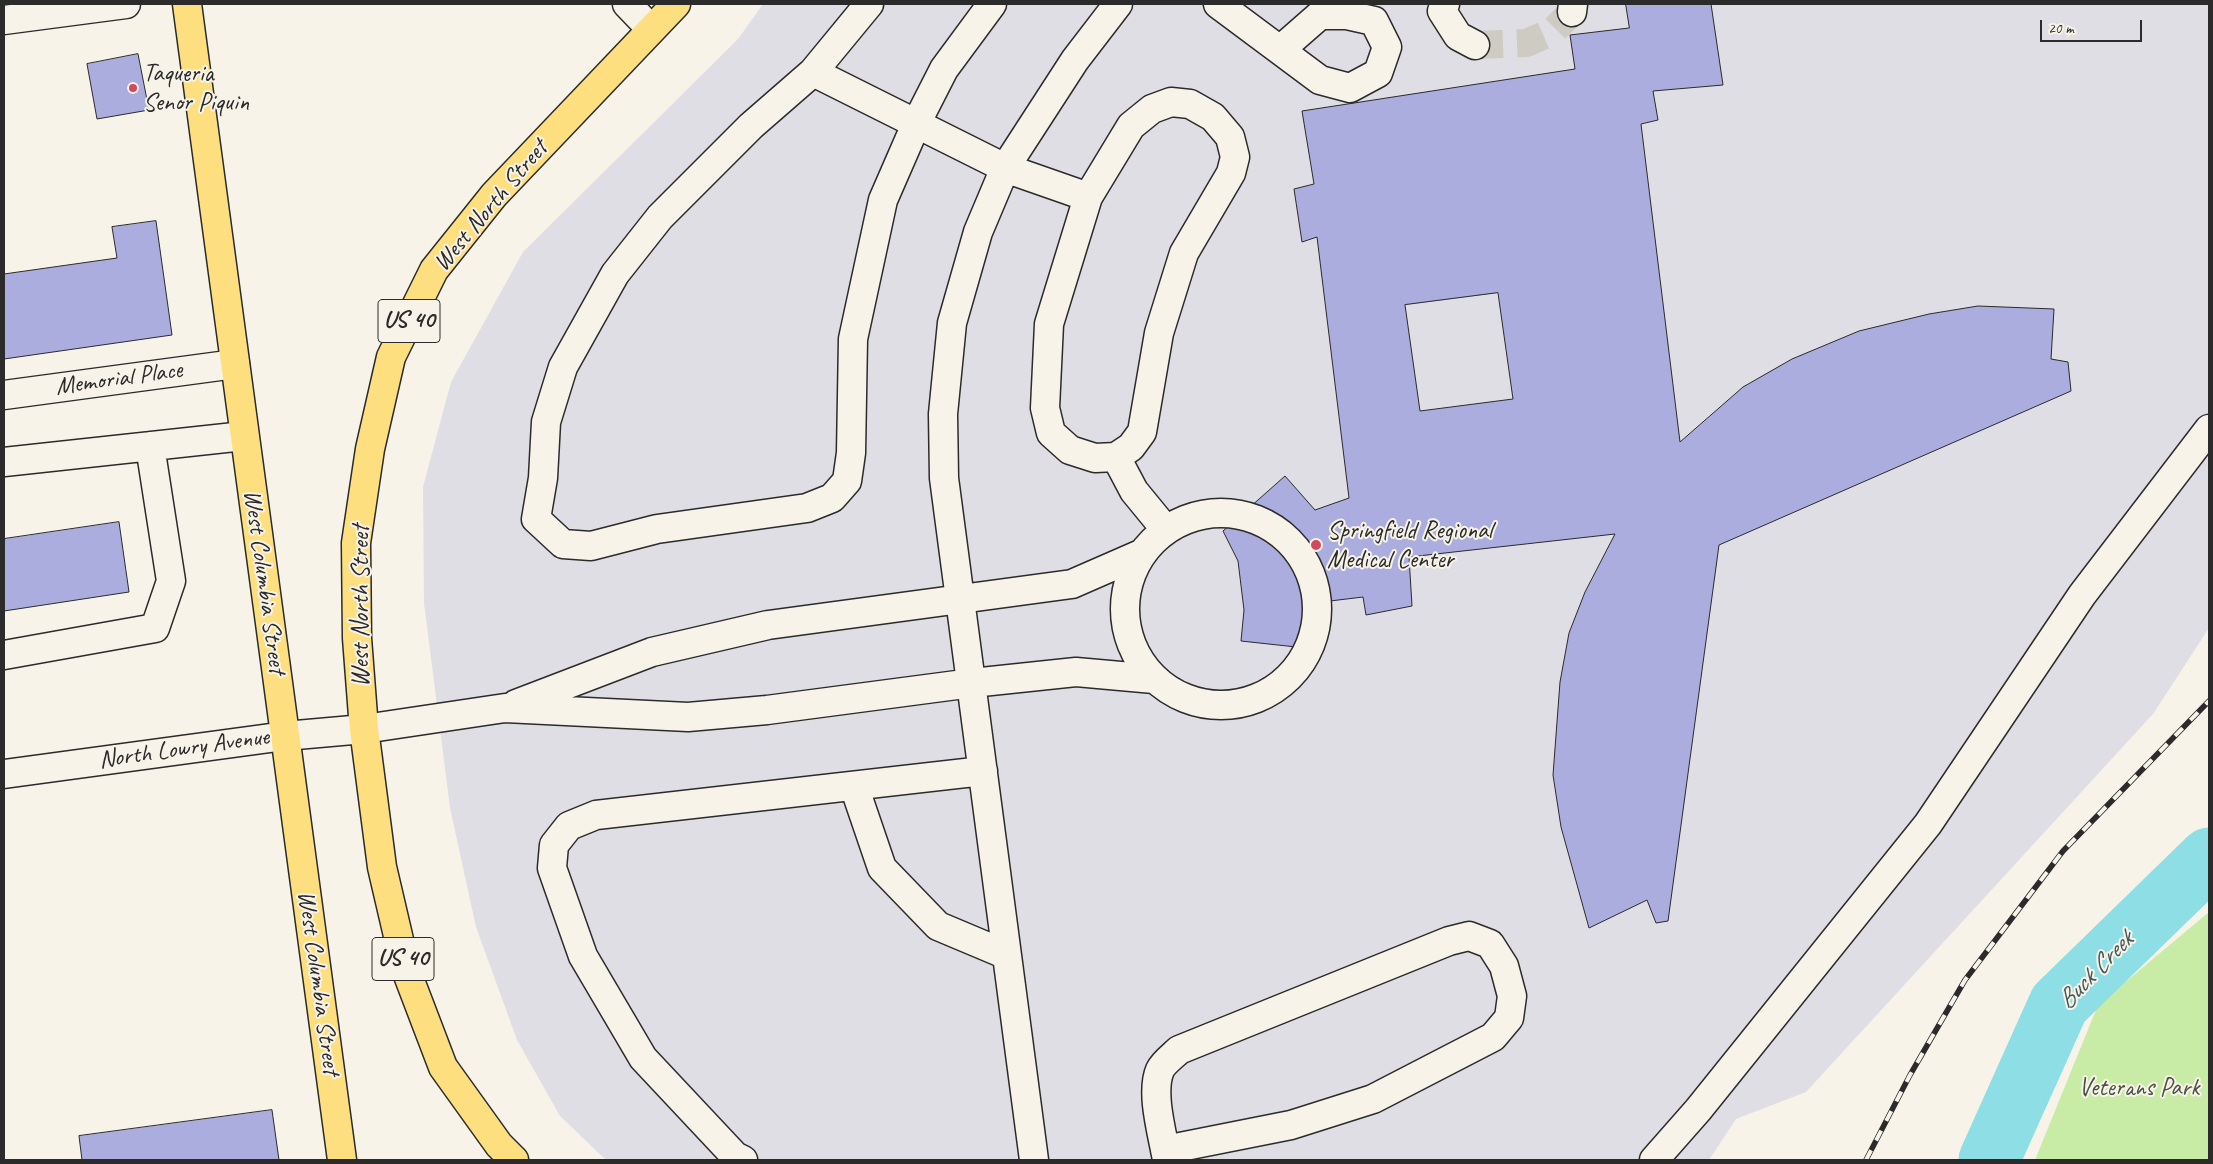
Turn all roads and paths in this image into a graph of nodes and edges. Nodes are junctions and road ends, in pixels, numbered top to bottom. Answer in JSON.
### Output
{"nodes":[{"id":1,"x":126,"y":4,"type":"edge"},
{"id":2,"x":186,"y":4,"type":"edge"},
{"id":3,"x":627,"y":4,"type":"edge"},
{"id":4,"x":676,"y":4,"type":"edge"},
{"id":5,"x":869,"y":4,"type":"edge"},
{"id":6,"x":992,"y":4,"type":"edge"},
{"id":7,"x":1118,"y":4,"type":"edge"},
{"id":8,"x":1445,"y":4,"type":"edge"},
{"id":9,"x":1233,"y":8,"type":"edge"},
{"id":10,"x":4,"y":20,"type":"edge"},
{"id":11,"x":651,"y":29,"type":"junction"},
{"id":12,"x":1475,"y":45,"type":"tunnel mouth"},
{"id":13,"x":1280,"y":50,"type":"dead end"},
{"id":14,"x":813,"y":72,"type":"junction"},
{"id":15,"x":917,"y":122,"type":"junction"},
{"id":16,"x":1005,"y":168,"type":"junction"},
{"id":17,"x":1088,"y":197,"type":"junction"},
{"id":18,"x":235,"y":364,"type":"junction"},
{"id":19,"x":4,"y":395,"type":"edge"},
{"id":20,"x":2209,"y":429,"type":"edge"},
{"id":21,"x":244,"y":436,"type":"junction"},
{"id":22,"x":150,"y":446,"type":"junction"},
{"id":23,"x":1116,"y":457,"type":"junction"},
{"id":24,"x":4,"y":462,"type":"edge"},
{"id":25,"x":1166,"y":530,"type":"junction"},
{"id":26,"x":1143,"y":553,"type":"junction"},
{"id":27,"x":960,"y":599,"type":"junction"},
{"id":28,"x":4,"y":655,"type":"edge"},
{"id":29,"x":1154,"y":678,"type":"junction"},
{"id":30,"x":972,"y":683,"type":"junction"},
{"id":31,"x":505,"y":708,"type":"junction"},
{"id":32,"x":364,"y":729,"type":"junction"},
{"id":33,"x":285,"y":736,"type":"junction"},
{"id":34,"x":983,"y":771,"type":"junction"},
{"id":35,"x":4,"y":774,"type":"edge"},
{"id":36,"x":854,"y":786,"type":"junction"},
{"id":37,"x":1007,"y":955,"type":"junction"},
{"id":38,"x":1166,"y":1155,"type":"edge"},
{"id":39,"x":342,"y":1160,"type":"edge"},
{"id":40,"x":514,"y":1160,"type":"edge"},
{"id":41,"x":743,"y":1160,"type":"edge"},
{"id":42,"x":1034,"y":1160,"type":"edge"},
{"id":43,"x":1654,"y":1160,"type":"edge"}],
"edges":[{"from":1,"to":10,"type":"street"},
{"from":2,"to":18,"type":"main road","name":"West Columbia Street"},
{"from":3,"to":11,"type":"street"},
{"from":4,"to":11,"type":"main road","name":"West North Street","number":"US 40"},
{"from":5,"to":14,"type":"street"},
{"from":6,"to":15,"type":"street"},
{"from":7,"to":16,"type":"street"},
{"from":8,"to":12,"type":"street"},
{"from":9,"to":13,"type":"street"},
{"from":11,"to":32,"type":"main road","name":"West North Street","number":"US 40"},
{"from":14,"to":15,"type":"street"},
{"from":14,"to":15,"type":"street"},
{"from":15,"to":16,"type":"street"},
{"from":16,"to":17,"type":"street"},
{"from":16,"to":27,"type":"street"},
{"from":17,"to":23,"type":"street"},
{"from":17,"to":23,"type":"street"},
{"from":18,"to":19,"type":"street","name":"Memorial Place"},
{"from":18,"to":21,"type":"main road","name":"West Columbia Street"},
{"from":20,"to":43,"type":"street"},
{"from":21,"to":22,"type":"street"},
{"from":21,"to":33,"type":"main road","name":"West Columbia Street"},
{"from":22,"to":24,"type":"street"},
{"from":22,"to":28,"type":"street"},
{"from":23,"to":25,"type":"street"},
{"from":25,"to":26,"type":"street"},
{"from":25,"to":29,"type":"street"},
{"from":26,"to":27,"type":"street"},
{"from":26,"to":29,"type":"street"},
{"from":27,"to":30,"type":"street"},
{"from":27,"to":31,"type":"street"},
{"from":29,"to":30,"type":"street"},
{"from":30,"to":31,"type":"street"},
{"from":30,"to":34,"type":"street"},
{"from":31,"to":32,"type":"street","name":"North Lowry Avenue"},
{"from":32,"to":33,"type":"street","name":"North Lowry Avenue"},
{"from":32,"to":40,"type":"main road","name":"West North Street","number":"US 40"},
{"from":33,"to":35,"type":"street","name":"North Lowry Avenue"},
{"from":33,"to":39,"type":"main road","name":"West Columbia Street"},
{"from":34,"to":36,"type":"street"},
{"from":34,"to":37,"type":"street"},
{"from":36,"to":37,"type":"street"},
{"from":36,"to":41,"type":"street"},
{"from":37,"to":42,"type":"street"},
{"from":38,"to":38,"type":"street"}]}
